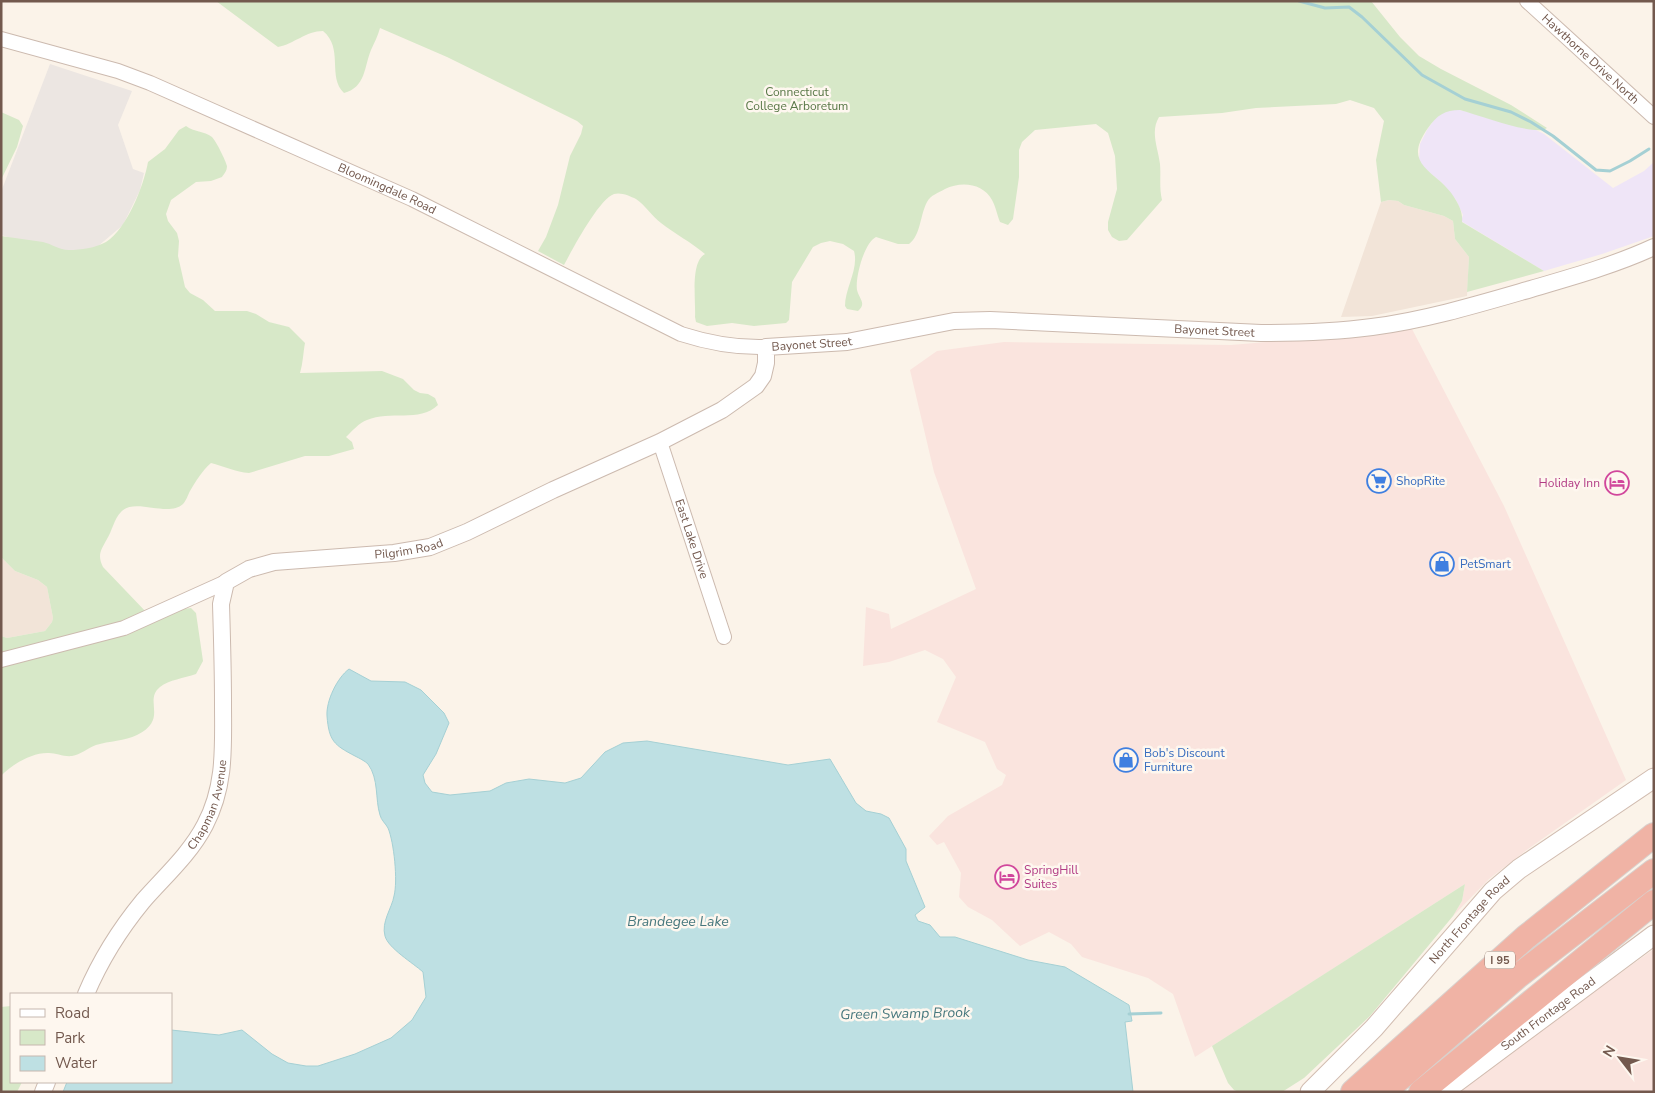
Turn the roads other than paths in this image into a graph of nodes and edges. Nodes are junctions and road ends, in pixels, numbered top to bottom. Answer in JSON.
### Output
{"nodes":[{"id":1,"x":1527,"y":1,"type":"edge"},
{"id":2,"x":1,"y":39,"type":"edge"},
{"id":3,"x":1654,"y":117,"type":"edge"},
{"id":4,"x":1654,"y":247,"type":"edge"},
{"id":5,"x":766,"y":347,"type":"junction"},
{"id":6,"x":660,"y":442,"type":"junction"},
{"id":7,"x":226,"y":582,"type":"junction"},
{"id":8,"x":724,"y":637,"type":"dead end"},
{"id":9,"x":1,"y":660,"type":"edge"},
{"id":10,"x":1654,"y":778,"type":"edge"},
{"id":11,"x":1654,"y":835,"type":"edge"},
{"id":12,"x":1654,"y":871,"type":"edge"},
{"id":13,"x":1654,"y":902,"type":"edge"},
{"id":14,"x":1654,"y":935,"type":"edge"},
{"id":15,"x":86,"y":993,"type":"edge"},
{"id":16,"x":1310,"y":1092,"type":"edge"},
{"id":17,"x":1353,"y":1092,"type":"edge"},
{"id":18,"x":1384,"y":1092,"type":"edge"},
{"id":19,"x":1421,"y":1092,"type":"edge"},
{"id":20,"x":1443,"y":1092,"type":"edge"}],
"edges":[{"from":1,"to":3,"type":"street","name":"Hawthorne Drive North"},
{"from":2,"to":5,"type":"street","name":"Bloomingdale Road"},
{"from":4,"to":5,"type":"street","name":"Bayonet Street"},
{"from":5,"to":6,"type":"street","name":"Pilgrim Road"},
{"from":6,"to":7,"type":"street","name":"Pilgrim Road"},
{"from":6,"to":8,"type":"street","name":"East Lake Drive"},
{"from":7,"to":9,"type":"street","name":"Pilgrim Road"},
{"from":7,"to":15,"type":"street","name":"Chapman Avenue"},
{"from":10,"to":16,"type":"main road","name":"North Frontage Road"},
{"from":11,"to":17,"type":"highway","number":"I 95"},
{"from":12,"to":18,"type":"highway","number":"I 95"},
{"from":13,"to":19,"type":"highway"},
{"from":14,"to":20,"type":"main road","name":"South Frontage Road"}]}
